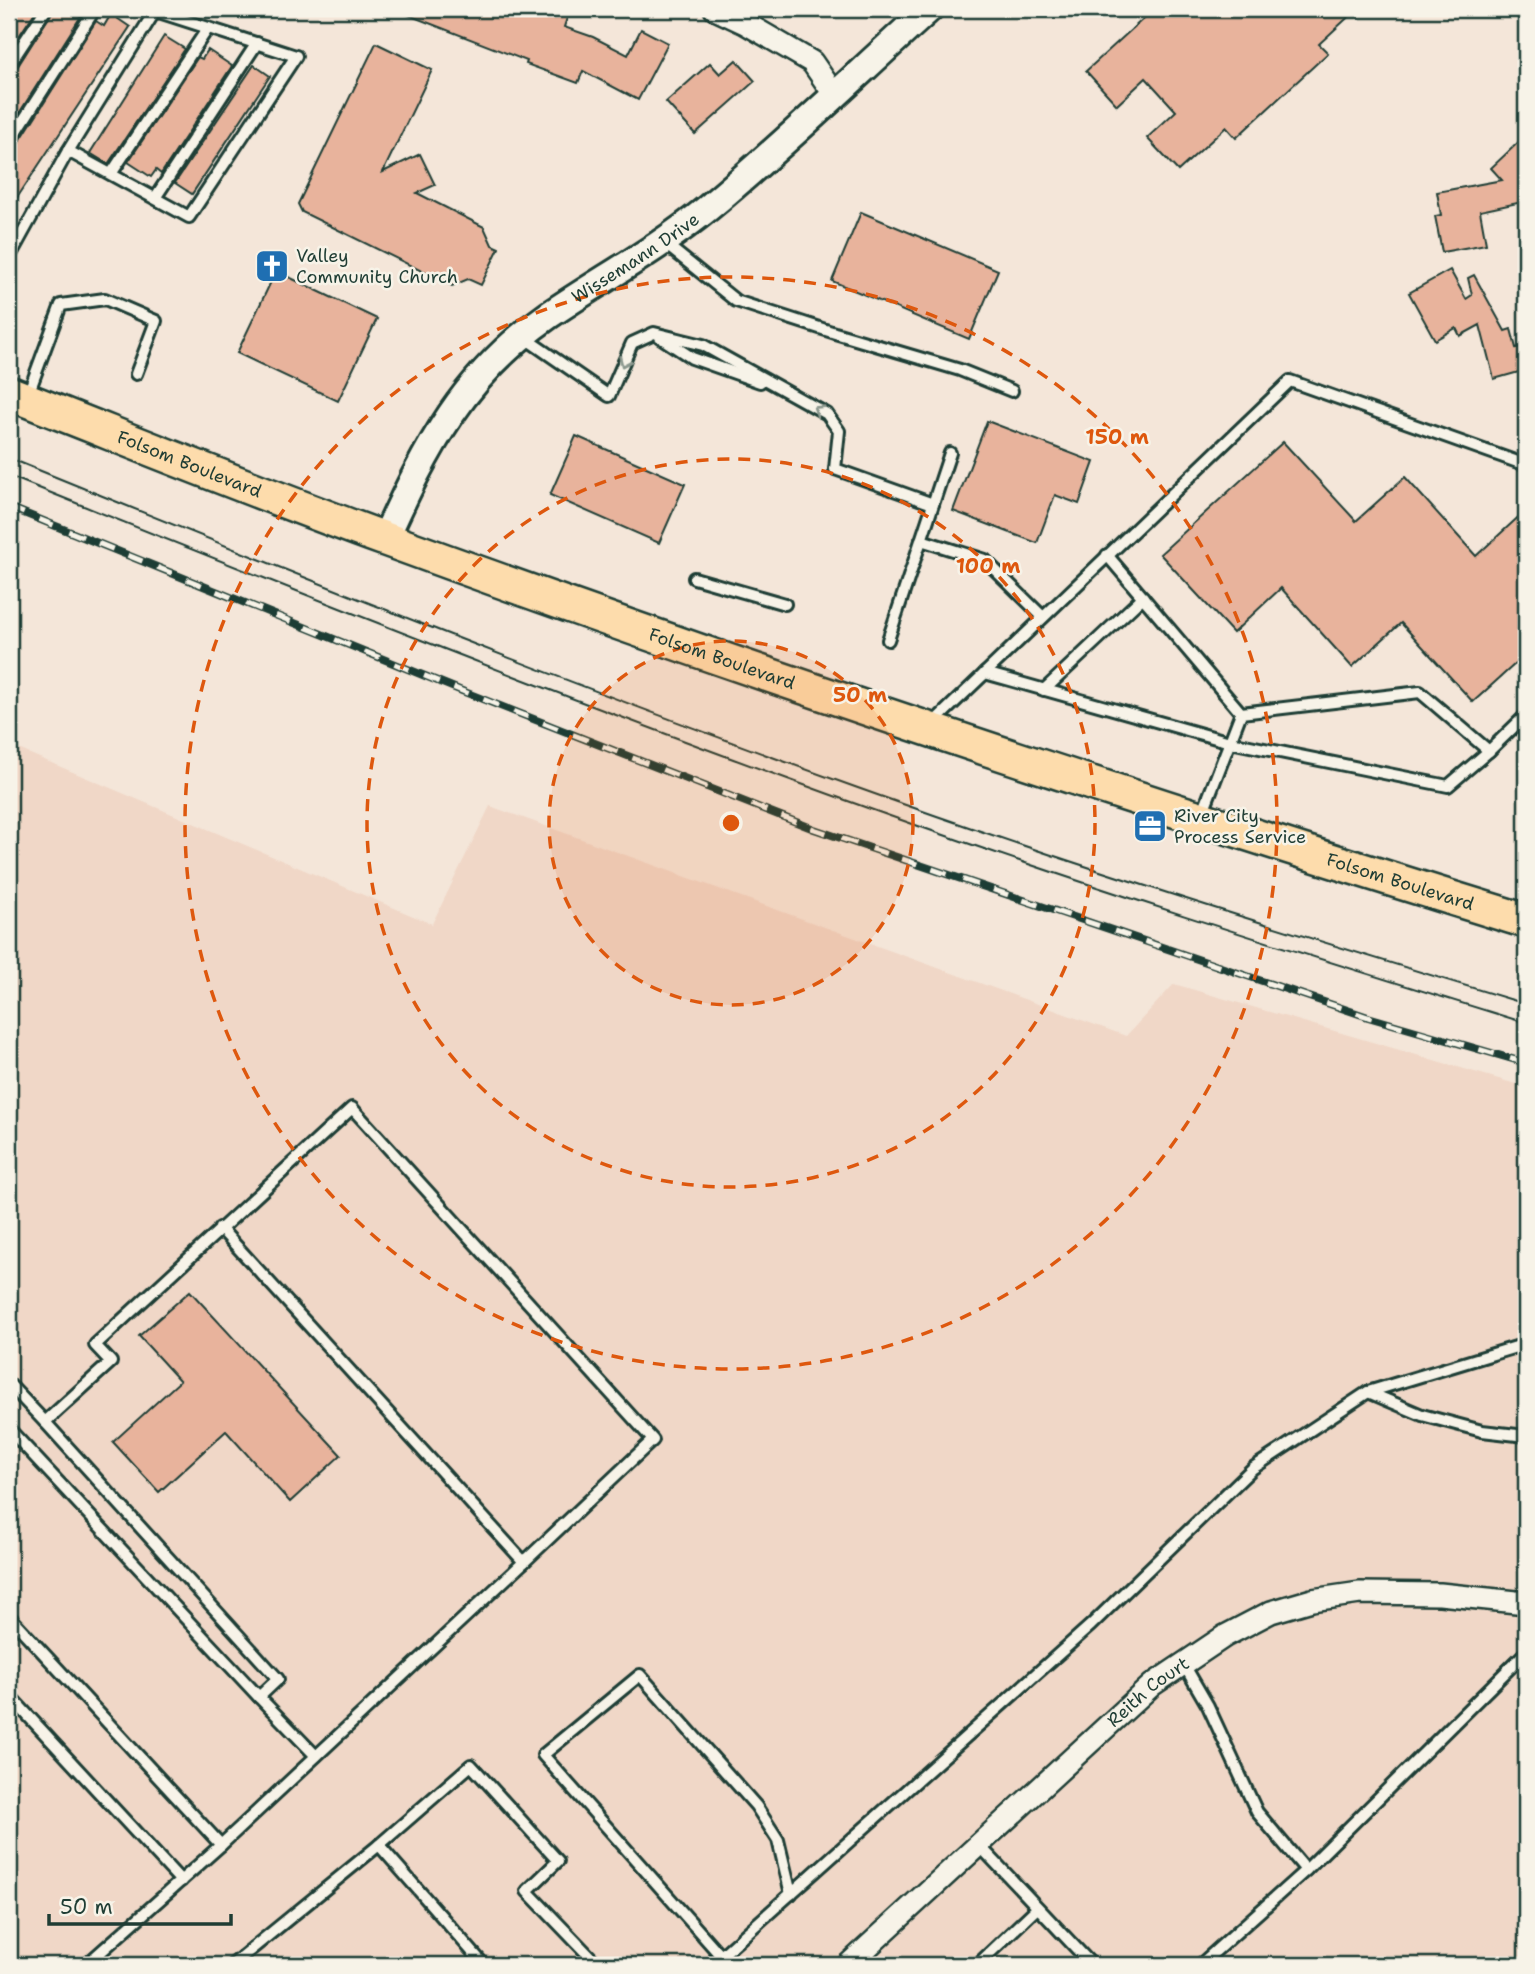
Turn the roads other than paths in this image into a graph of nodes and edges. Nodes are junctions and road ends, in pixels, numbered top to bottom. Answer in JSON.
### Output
{"nodes":[{"id":1,"x":46,"y":9,"type":"edge"},
{"id":2,"x":95,"y":9,"type":"edge"},
{"id":3,"x":715,"y":9,"type":"edge"},
{"id":4,"x":929,"y":9,"type":"edge"},
{"id":5,"x":152,"y":10,"type":"edge"},
{"id":6,"x":208,"y":28,"type":"junction"},
{"id":7,"x":257,"y":43,"type":"junction"},
{"id":8,"x":9,"y":65,"type":"edge"},
{"id":9,"x":834,"y":94,"type":"junction"},
{"id":10,"x":9,"y":143,"type":"edge"},
{"id":11,"x":68,"y":150,"type":"junction"},
{"id":12,"x":111,"y":174,"type":"junction"},
{"id":13,"x":155,"y":198,"type":"junction"},
{"id":14,"x":663,"y":242,"type":"junction"},
{"id":15,"x":9,"y":258,"type":"edge"},
{"id":16,"x":654,"y":333,"type":"junction"},
{"id":17,"x":523,"y":335,"type":"junction"},
{"id":18,"x":136,"y":374,"type":"dead end"},
{"id":19,"x":785,"y":391,"type":"junction"},
{"id":20,"x":1012,"y":391,"type":"dead end"},
{"id":21,"x":17,"y":396,"type":"edge"},
{"id":22,"x":950,"y":453,"type":"dead end"},
{"id":23,"x":1526,"y":465,"type":"edge"},
{"id":24,"x":933,"y":504,"type":"junction"},
{"id":25,"x":385,"y":539,"type":"junction"},
{"id":26,"x":921,"y":540,"type":"junction"},
{"id":27,"x":1107,"y":555,"type":"junction"},
{"id":28,"x":694,"y":578,"type":"dead end"},
{"id":29,"x":1143,"y":597,"type":"junction"},
{"id":30,"x":785,"y":604,"type":"dead end"},
{"id":31,"x":1044,"y":617,"type":"junction"},
{"id":32,"x":888,"y":640,"type":"dead end"},
{"id":33,"x":985,"y":673,"type":"junction"},
{"id":34,"x":1044,"y":690,"type":"junction"},
{"id":35,"x":1241,"y":713,"type":"junction"},
{"id":36,"x":1526,"y":715,"type":"edge"},
{"id":37,"x":927,"y":729,"type":"junction"},
{"id":38,"x":1230,"y":743,"type":"junction"},
{"id":39,"x":1489,"y":751,"type":"junction"},
{"id":40,"x":1199,"y":820,"type":"junction"},
{"id":41,"x":1526,"y":921,"type":"edge"},
{"id":42,"x":220,"y":1228,"type":"junction"},
{"id":43,"x":1526,"y":1344,"type":"edge"},
{"id":44,"x":9,"y":1384,"type":"edge"},
{"id":45,"x":1368,"y":1391,"type":"junction"},
{"id":46,"x":45,"y":1422,"type":"junction"},
{"id":47,"x":9,"y":1429,"type":"edge"},
{"id":48,"x":1526,"y":1436,"type":"edge"},
{"id":49,"x":524,"y":1562,"type":"junction"},
{"id":50,"x":1526,"y":1603,"type":"edge"},
{"id":51,"x":9,"y":1616,"type":"edge"},
{"id":52,"x":1526,"y":1652,"type":"edge"},
{"id":53,"x":1183,"y":1663,"type":"junction"},
{"id":54,"x":9,"y":1695,"type":"edge"},
{"id":55,"x":259,"y":1697,"type":"junction"},
{"id":56,"x":316,"y":1756,"type":"junction"},
{"id":57,"x":221,"y":1845,"type":"junction"},
{"id":58,"x":379,"y":1845,"type":"junction"},
{"id":59,"x":979,"y":1845,"type":"junction"},
{"id":60,"x":1306,"y":1870,"type":"junction"},
{"id":61,"x":181,"y":1881,"type":"junction"},
{"id":62,"x":790,"y":1894,"type":"junction"},
{"id":63,"x":1037,"y":1908,"type":"junction"},
{"id":64,"x":721,"y":1956,"type":"junction"},
{"id":65,"x":86,"y":1965,"type":"edge"},
{"id":66,"x":232,"y":1965,"type":"edge"},
{"id":67,"x":484,"y":1965,"type":"edge"},
{"id":68,"x":598,"y":1965,"type":"edge"},
{"id":69,"x":711,"y":1965,"type":"edge"},
{"id":70,"x":848,"y":1965,"type":"edge"},
{"id":71,"x":977,"y":1965,"type":"edge"},
{"id":72,"x":1092,"y":1965,"type":"edge"},
{"id":73,"x":1200,"y":1965,"type":"edge"}],
"edges":[{"from":1,"to":8,"type":"lane"},
{"from":2,"to":10,"type":"lane"},
{"from":3,"to":9,"type":"street"},
{"from":4,"to":9,"type":"street","name":"Wissemann Drive"},
{"from":5,"to":6,"type":"lane"},
{"from":5,"to":11,"type":"lane"},
{"from":6,"to":7,"type":"lane"},
{"from":6,"to":12,"type":"lane"},
{"from":7,"to":13,"type":"lane"},
{"from":7,"to":13,"type":"lane"},
{"from":9,"to":14,"type":"street","name":"Wissemann Drive"},
{"from":11,"to":12,"type":"lane"},
{"from":11,"to":15,"type":"lane"},
{"from":12,"to":13,"type":"lane"},
{"from":14,"to":17,"type":"street","name":"Wissemann Drive"},
{"from":14,"to":20,"type":"lane"},
{"from":16,"to":17,"type":"lane","one_way":true},
{"from":16,"to":19,"type":"lane"},
{"from":16,"to":19,"type":"lane"},
{"from":17,"to":25,"type":"street","name":"Wissemann Drive"},
{"from":18,"to":21,"type":"lane"},
{"from":24,"to":19,"type":"lane","one_way":true},
{"from":21,"to":25,"type":"main road","name":"Folsom Boulevard"},
{"from":22,"to":24,"type":"lane"},
{"from":23,"to":27,"type":"lane"},
{"from":24,"to":26,"type":"lane"},
{"from":25,"to":37,"type":"main road","name":"Folsom Boulevard"},
{"from":26,"to":31,"type":"lane"},
{"from":26,"to":32,"type":"lane"},
{"from":27,"to":29,"type":"lane"},
{"from":27,"to":31,"type":"lane"},
{"from":28,"to":30,"type":"lane"},
{"from":29,"to":34,"type":"lane"},
{"from":29,"to":35,"type":"lane"},
{"from":31,"to":33,"type":"lane"},
{"from":33,"to":34,"type":"lane"},
{"from":33,"to":37,"type":"lane"},
{"from":34,"to":38,"type":"lane"},
{"from":35,"to":38,"type":"lane"},
{"from":35,"to":39,"type":"lane"},
{"from":36,"to":39,"type":"lane"},
{"from":37,"to":40,"type":"main road","name":"Folsom Boulevard"},
{"from":38,"to":39,"type":"lane"},
{"from":38,"to":40,"type":"lane"},
{"from":40,"to":41,"type":"main road","name":"Folsom Boulevard"},
{"from":42,"to":46,"type":"lane"},
{"from":42,"to":49,"type":"lane"},
{"from":42,"to":49,"type":"lane"},
{"from":43,"to":45,"type":"lane"},
{"from":44,"to":46,"type":"lane"},
{"from":45,"to":48,"type":"lane"},
{"from":45,"to":62,"type":"lane"},
{"from":46,"to":55,"type":"lane"},
{"from":47,"to":55,"type":"lane"},
{"from":49,"to":56,"type":"lane"},
{"from":50,"to":53,"type":"street","name":"Reith Court"},
{"from":51,"to":57,"type":"lane"},
{"from":52,"to":60,"type":"lane"},
{"from":53,"to":59,"type":"street","name":"Reith Court"},
{"from":53,"to":60,"type":"lane"},
{"from":54,"to":61,"type":"lane"},
{"from":55,"to":56,"type":"lane"},
{"from":56,"to":57,"type":"lane"},
{"from":57,"to":61,"type":"lane"},
{"from":58,"to":66,"type":"lane"},
{"from":58,"to":67,"type":"lane"},
{"from":58,"to":68,"type":"lane"},
{"from":59,"to":63,"type":"lane"},
{"from":59,"to":70,"type":"street","name":"Reith Court"},
{"from":60,"to":73,"type":"lane"},
{"from":61,"to":65,"type":"lane"},
{"from":62,"to":64,"type":"lane"},
{"from":62,"to":64,"type":"lane"},
{"from":63,"to":71,"type":"lane"},
{"from":63,"to":72,"type":"lane"},
{"from":64,"to":69,"type":"lane"}]}
